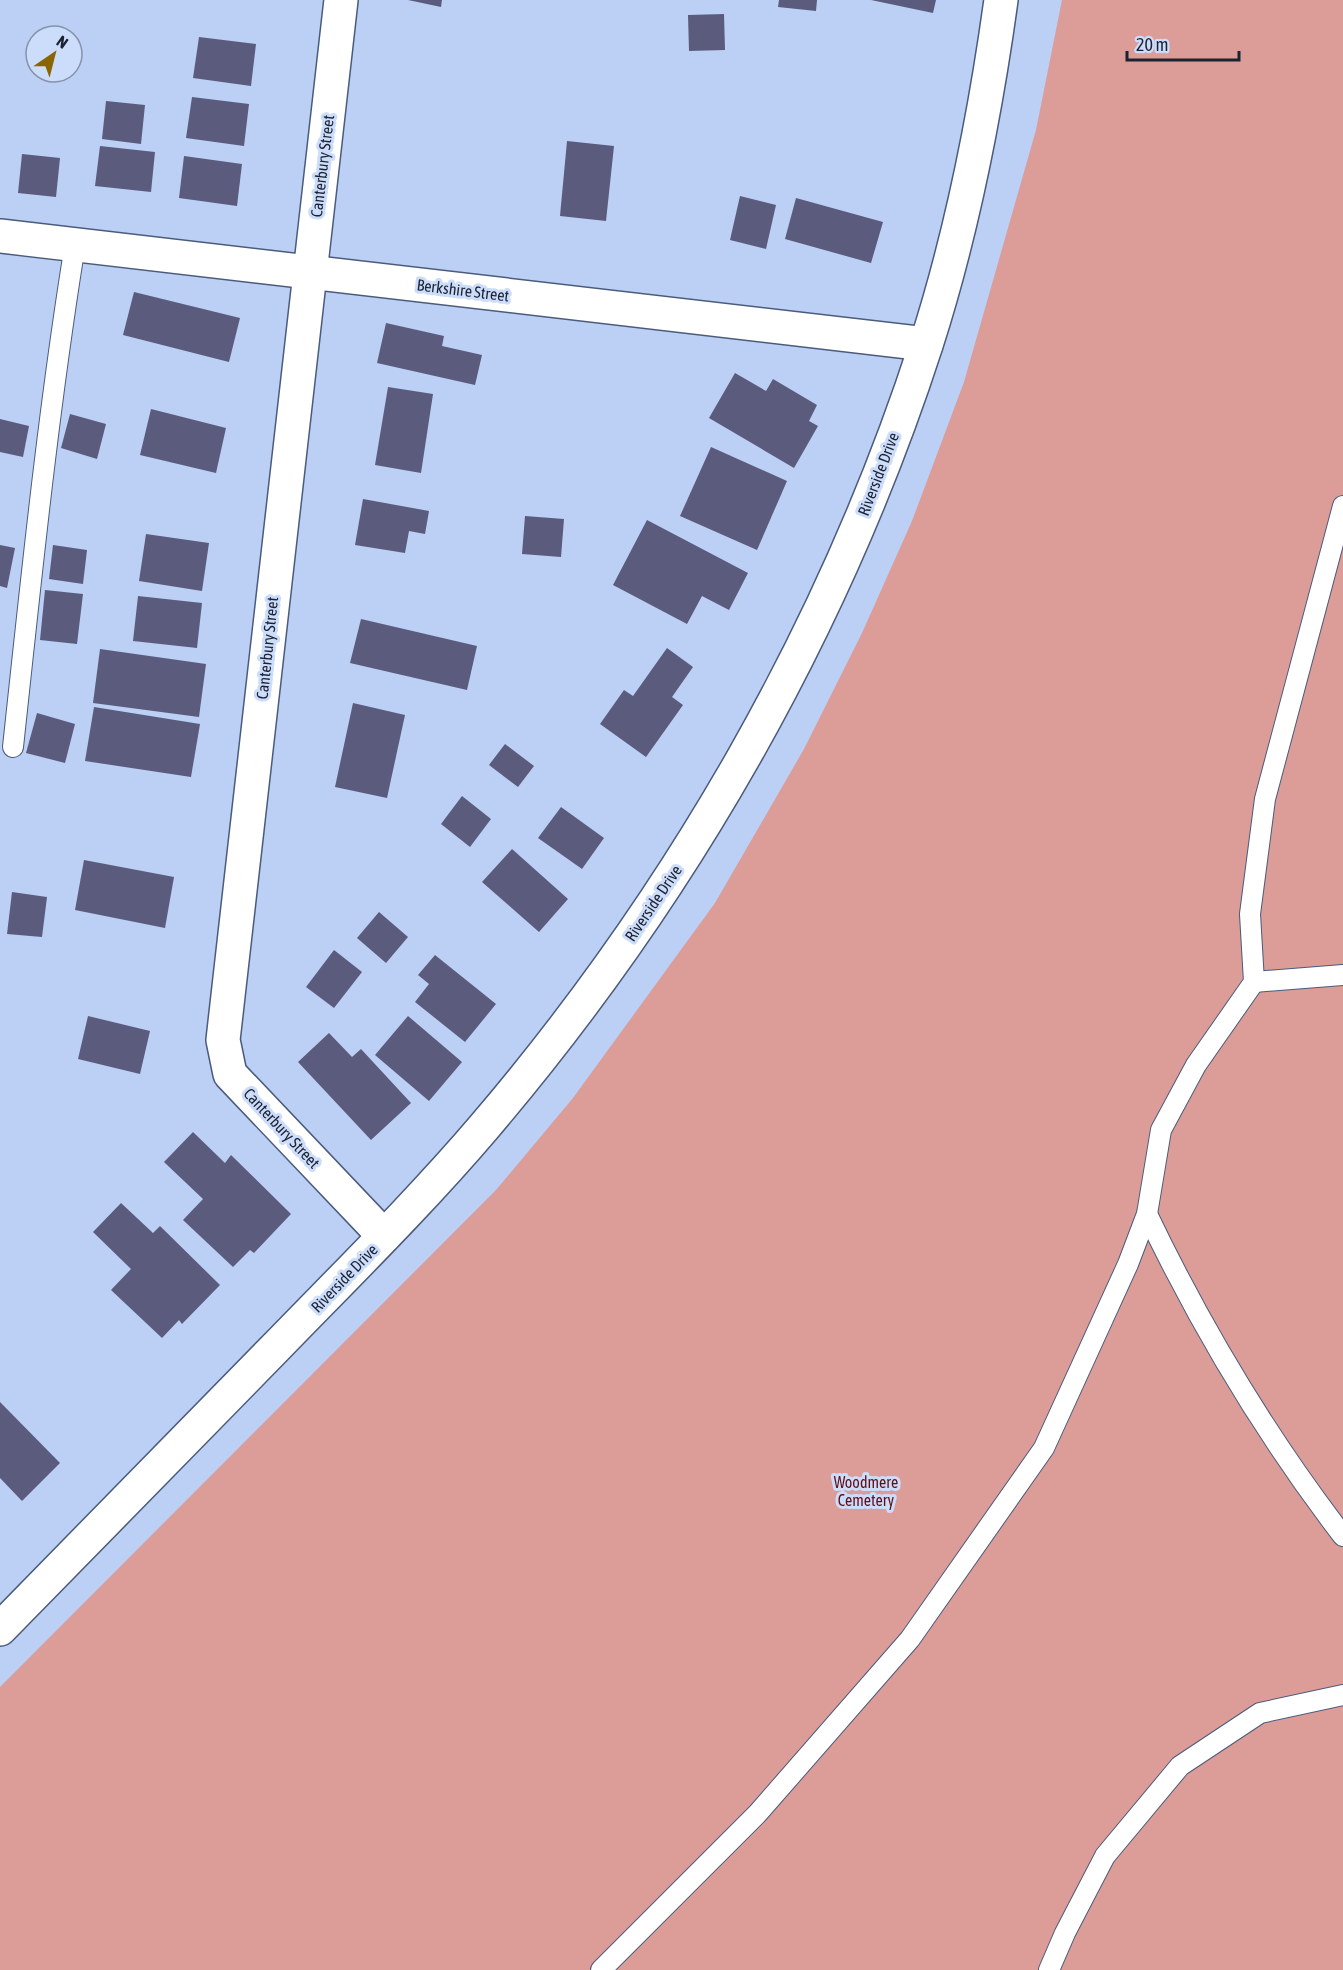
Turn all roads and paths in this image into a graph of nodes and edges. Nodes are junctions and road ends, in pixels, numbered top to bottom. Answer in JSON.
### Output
{"nodes":[{"id":1,"x":341,"y":0,"type":"edge"},
{"id":2,"x":1001,"y":0,"type":"edge"},
{"id":3,"x":0,"y":236,"type":"edge"},
{"id":4,"x":75,"y":245,"type":"junction"},
{"id":5,"x":309,"y":273,"type":"junction"},
{"id":6,"x":926,"y":344,"type":"junction"},
{"id":7,"x":1343,"y":506,"type":"edge"},
{"id":8,"x":13,"y":747,"type":"dead end"},
{"id":9,"x":1343,"y":975,"type":"edge"},
{"id":10,"x":1254,"y":982,"type":"junction"},
{"id":11,"x":1147,"y":1214,"type":"junction"},
{"id":12,"x":384,"y":1236,"type":"junction"},
{"id":13,"x":1343,"y":1536,"type":"edge"},
{"id":14,"x":0,"y":1629,"type":"edge"},
{"id":15,"x":1343,"y":1695,"type":"edge"},
{"id":16,"x":600,"y":1970,"type":"edge"},
{"id":17,"x":1049,"y":1970,"type":"edge"}],
"edges":[{"from":1,"to":5,"type":"street","name":"Canterbury Street"},
{"from":2,"to":6,"type":"street","name":"Riverside Drive"},
{"from":3,"to":4,"type":"street","name":"Berkshire Street"},
{"from":4,"to":5,"type":"street","name":"Berkshire Street"},
{"from":4,"to":8,"type":"lane"},
{"from":5,"to":6,"type":"street","name":"Berkshire Street"},
{"from":5,"to":12,"type":"street","name":"Canterbury Street"},
{"from":6,"to":12,"type":"street","name":"Riverside Drive"},
{"from":7,"to":10,"type":"lane"},
{"from":9,"to":10,"type":"lane"},
{"from":10,"to":11,"type":"lane"},
{"from":11,"to":13,"type":"lane"},
{"from":11,"to":16,"type":"lane"},
{"from":12,"to":14,"type":"street","name":"Riverside Drive"},
{"from":15,"to":17,"type":"lane"}]}
